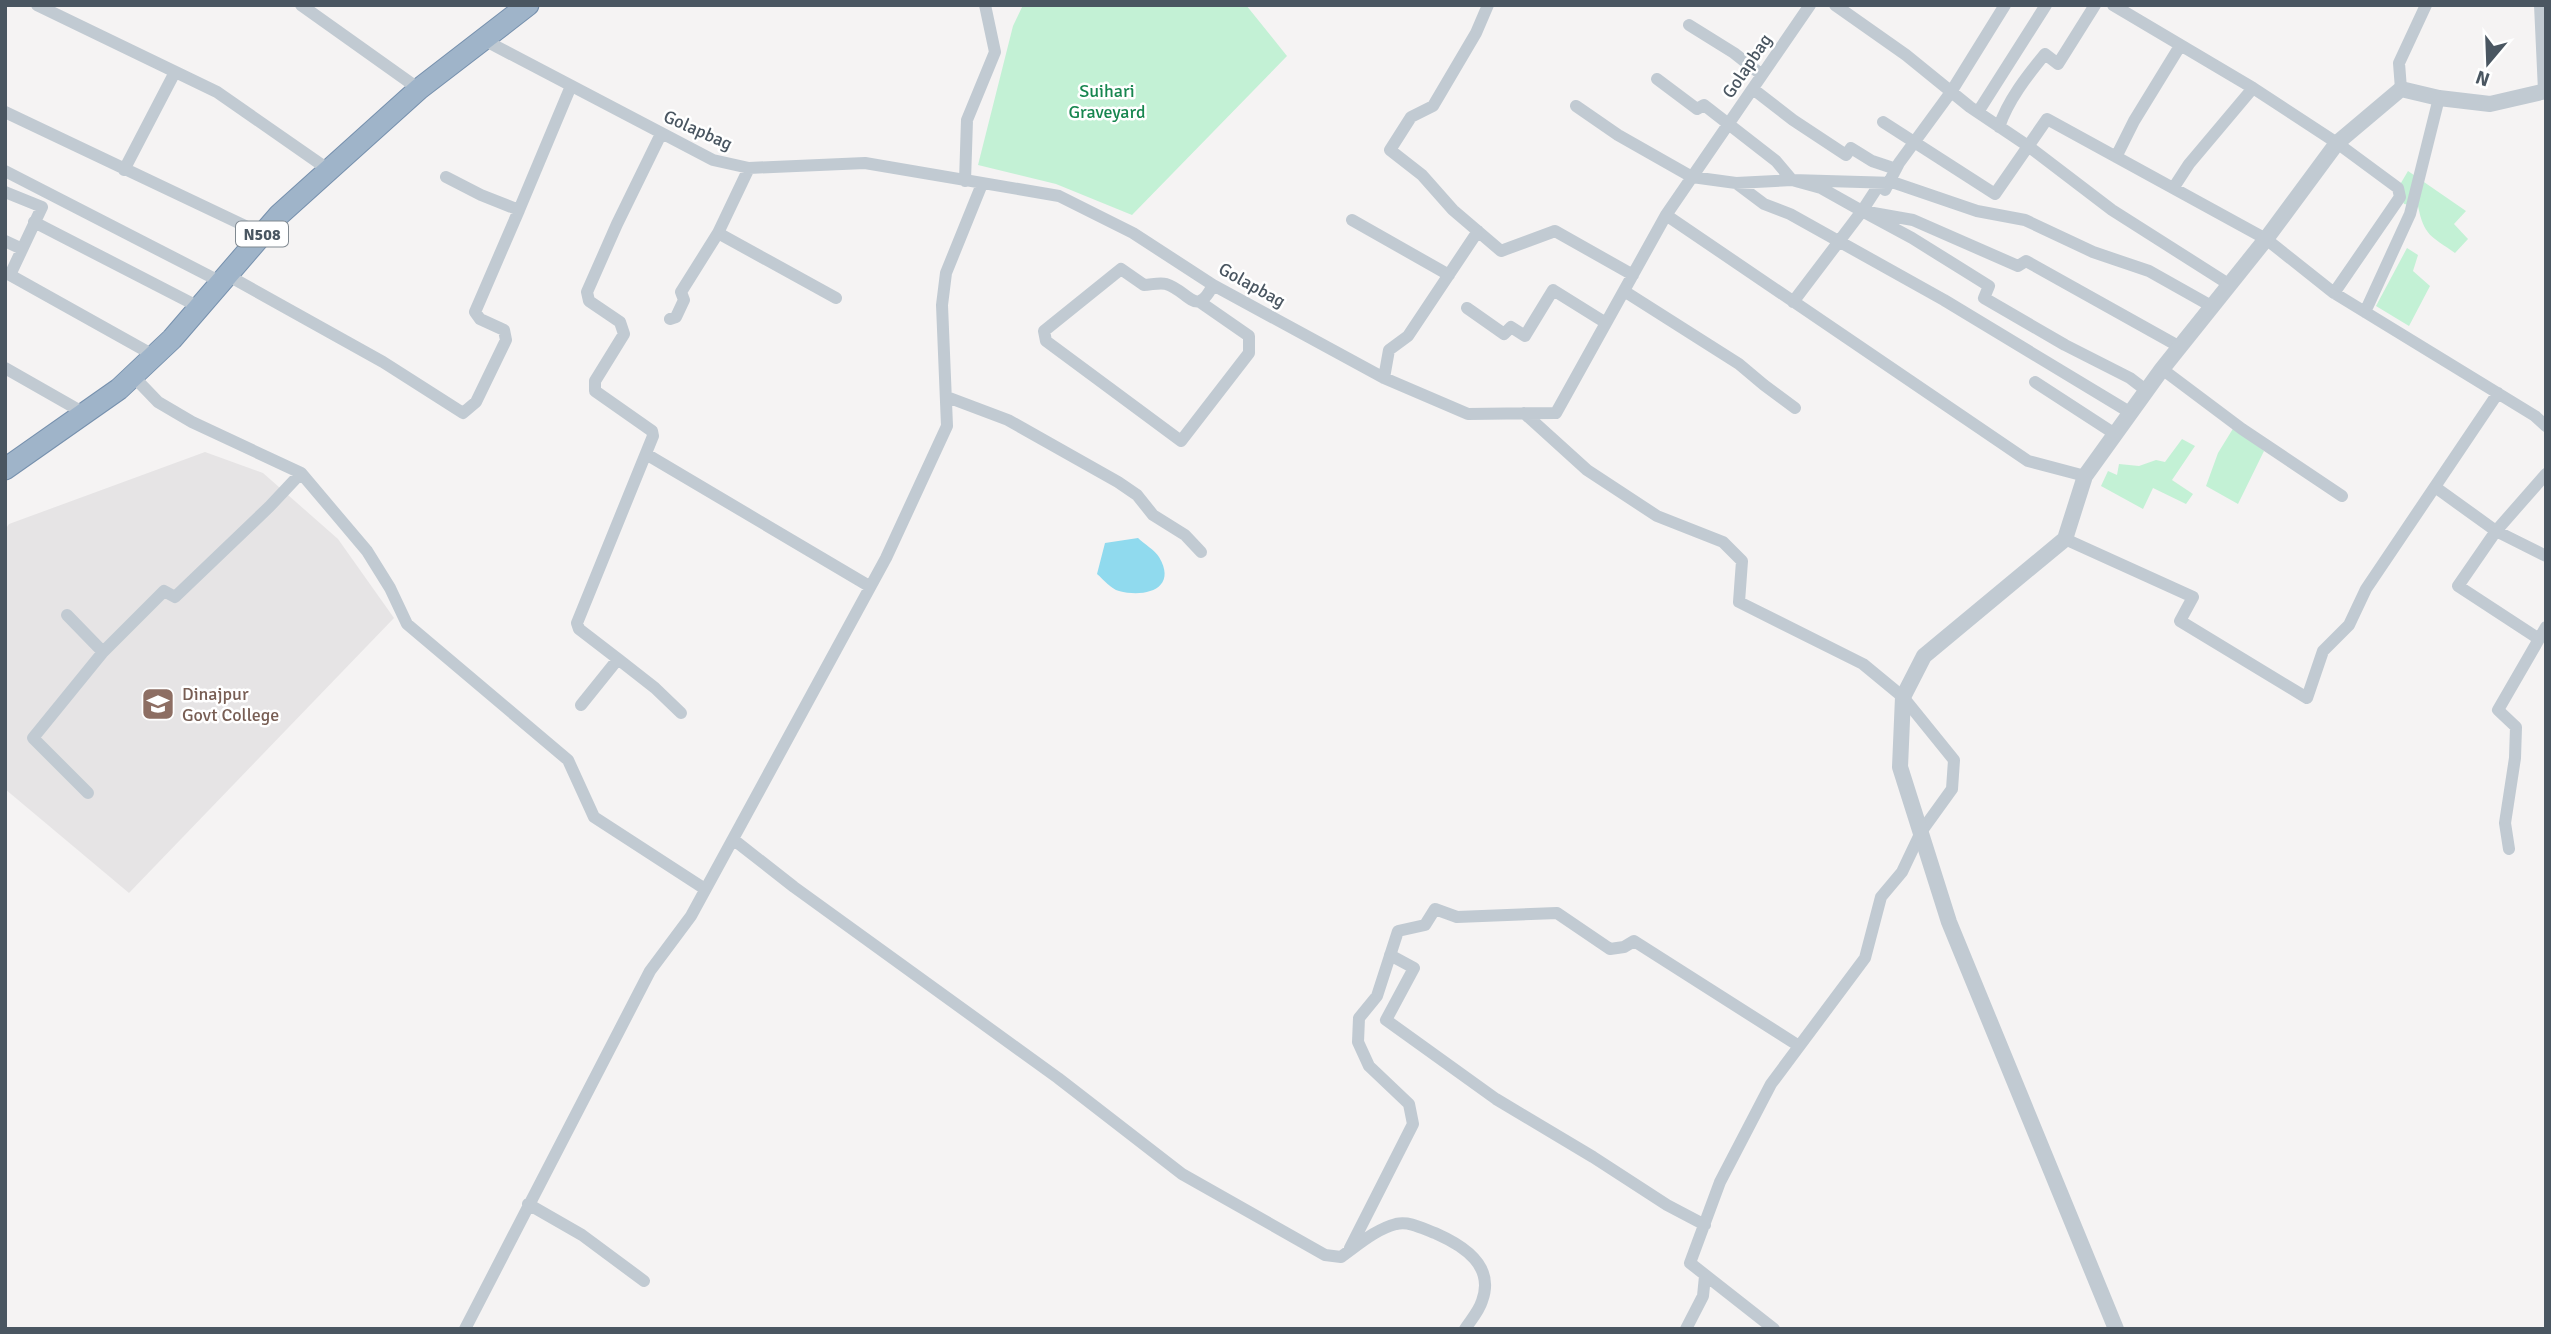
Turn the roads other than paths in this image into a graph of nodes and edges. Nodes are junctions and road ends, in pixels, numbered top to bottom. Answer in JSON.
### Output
{"nodes":[{"id":1,"x":37,"y":5,"type":"edge"},
{"id":2,"x":301,"y":5,"type":"edge"},
{"id":3,"x":528,"y":5,"type":"edge"},
{"id":4,"x":985,"y":5,"type":"edge"},
{"id":5,"x":1488,"y":5,"type":"edge"},
{"id":6,"x":1810,"y":5,"type":"edge"},
{"id":7,"x":1835,"y":5,"type":"edge"},
{"id":8,"x":2005,"y":5,"type":"edge"},
{"id":9,"x":2046,"y":5,"type":"edge"},
{"id":10,"x":2095,"y":5,"type":"edge"},
{"id":11,"x":2113,"y":5,"type":"edge"},
{"id":12,"x":2426,"y":5,"type":"edge"},
{"id":13,"x":2542,"y":5,"type":"edge"},
{"id":14,"x":1689,"y":25,"type":"dead end"},
{"id":15,"x":484,"y":40,"type":"junction"},
{"id":16,"x":2180,"y":46,"type":"junction"},
{"id":17,"x":175,"y":72,"type":"junction"},
{"id":18,"x":1762,"y":75,"type":"junction"},
{"id":19,"x":1657,"y":79,"type":"dead end"},
{"id":20,"x":571,"y":86,"type":"junction"},
{"id":21,"x":2253,"y":88,"type":"junction"},
{"id":22,"x":419,"y":89,"type":"junction"},
{"id":23,"x":1753,"y":89,"type":"junction"},
{"id":24,"x":2401,"y":89,"type":"junction"},
{"id":25,"x":1951,"y":92,"type":"junction"},
{"id":26,"x":2439,"y":98,"type":"junction"},
{"id":27,"x":1576,"y":106,"type":"dead end"},
{"id":28,"x":5,"y":112,"type":"edge"},
{"id":29,"x":1978,"y":112,"type":"junction"},
{"id":30,"x":1883,"y":122,"type":"dead end"},
{"id":31,"x":1728,"y":124,"type":"junction"},
{"id":32,"x":1999,"y":127,"type":"junction"},
{"id":33,"x":661,"y":134,"type":"junction"},
{"id":34,"x":1913,"y":143,"type":"junction"},
{"id":35,"x":2337,"y":143,"type":"junction"},
{"id":36,"x":2028,"y":146,"type":"junction"},
{"id":37,"x":2116,"y":157,"type":"junction"},
{"id":38,"x":749,"y":168,"type":"junction"},
{"id":39,"x":1896,"y":169,"type":"junction"},
{"id":40,"x":124,"y":170,"type":"junction"},
{"id":41,"x":329,"y":170,"type":"junction"},
{"id":42,"x":5,"y":171,"type":"edge"},
{"id":43,"x":446,"y":177,"type":"dead end"},
{"id":44,"x":1692,"y":177,"type":"junction"},
{"id":45,"x":1792,"y":180,"type":"junction"},
{"id":46,"x":965,"y":181,"type":"junction"},
{"id":47,"x":1736,"y":183,"type":"junction"},
{"id":48,"x":1889,"y":183,"type":"junction"},
{"id":49,"x":982,"y":184,"type":"junction"},
{"id":50,"x":2174,"y":187,"type":"junction"},
{"id":51,"x":5,"y":192,"type":"edge"},
{"id":52,"x":519,"y":210,"type":"junction"},
{"id":53,"x":1862,"y":211,"type":"junction"},
{"id":54,"x":1666,"y":215,"type":"junction"},
{"id":55,"x":1352,"y":220,"type":"dead end"},
{"id":56,"x":34,"y":222,"type":"junction"},
{"id":57,"x":1478,"y":231,"type":"junction"},
{"id":58,"x":718,"y":233,"type":"junction"},
{"id":59,"x":262,"y":234,"type":"junction"},
{"id":60,"x":2266,"y":239,"type":"junction"},
{"id":61,"x":5,"y":241,"type":"edge"},
{"id":62,"x":1840,"y":243,"type":"junction"},
{"id":63,"x":22,"y":249,"type":"junction"},
{"id":64,"x":1449,"y":275,"type":"junction"},
{"id":65,"x":1633,"y":275,"type":"junction"},
{"id":66,"x":224,"y":279,"type":"junction"},
{"id":67,"x":1213,"y":285,"type":"junction"},
{"id":68,"x":2230,"y":285,"type":"junction"},
{"id":69,"x":1624,"y":291,"type":"junction"},
{"id":70,"x":2334,"y":293,"type":"junction"},
{"id":71,"x":836,"y":298,"type":"dead end"},
{"id":72,"x":1200,"y":302,"type":"junction"},
{"id":73,"x":1793,"y":302,"type":"junction"},
{"id":74,"x":200,"y":307,"type":"junction"},
{"id":75,"x":2213,"y":307,"type":"junction"},
{"id":76,"x":1467,"y":308,"type":"dead end"},
{"id":77,"x":2365,"y":312,"type":"junction"},
{"id":78,"x":670,"y":319,"type":"dead end"},
{"id":79,"x":1606,"y":323,"type":"junction"},
{"id":80,"x":2180,"y":346,"type":"junction"},
{"id":81,"x":155,"y":356,"type":"junction"},
{"id":82,"x":5,"y":368,"type":"edge"},
{"id":83,"x":2162,"y":369,"type":"junction"},
{"id":84,"x":133,"y":376,"type":"junction"},
{"id":85,"x":1384,"y":378,"type":"junction"},
{"id":86,"x":2035,"y":382,"type":"dead end"},
{"id":87,"x":2147,"y":391,"type":"junction"},
{"id":88,"x":2498,"y":393,"type":"junction"},
{"id":89,"x":947,"y":397,"type":"junction"},
{"id":90,"x":1795,"y":408,"type":"dead end"},
{"id":91,"x":84,"y":413,"type":"junction"},
{"id":92,"x":1524,"y":413,"type":"junction"},
{"id":93,"x":2131,"y":413,"type":"junction"},
{"id":94,"x":2546,"y":426,"type":"edge"},
{"id":95,"x":2115,"y":434,"type":"junction"},
{"id":96,"x":646,"y":454,"type":"junction"},
{"id":97,"x":5,"y":469,"type":"edge"},
{"id":98,"x":301,"y":473,"type":"junction"},
{"id":99,"x":2546,"y":474,"type":"edge"},
{"id":100,"x":2085,"y":476,"type":"junction"},
{"id":101,"x":2435,"y":486,"type":"junction"},
{"id":102,"x":2342,"y":496,"type":"dead end"},
{"id":103,"x":2496,"y":531,"type":"junction"},
{"id":104,"x":2065,"y":539,"type":"junction"},
{"id":105,"x":1201,"y":552,"type":"dead end"},
{"id":106,"x":2546,"y":556,"type":"edge"},
{"id":107,"x":869,"y":586,"type":"junction"},
{"id":108,"x":67,"y":615,"type":"dead end"},
{"id":109,"x":2543,"y":633,"type":"edge"},
{"id":110,"x":103,"y":652,"type":"junction"},
{"id":111,"x":618,"y":659,"type":"junction"},
{"id":112,"x":1903,"y":697,"type":"junction"},
{"id":113,"x":581,"y":705,"type":"dead end"},
{"id":114,"x":681,"y":713,"type":"dead end"},
{"id":115,"x":88,"y":793,"type":"dead end"},
{"id":116,"x":1921,"y":832,"type":"junction"},
{"id":117,"x":734,"y":840,"type":"junction"},
{"id":118,"x":2508,"y":849,"type":"dead end"},
{"id":119,"x":705,"y":889,"type":"junction"},
{"id":120,"x":1390,"y":955,"type":"junction"},
{"id":121,"x":1799,"y":1046,"type":"junction"},
{"id":122,"x":528,"y":1204,"type":"junction"},
{"id":123,"x":1705,"y":1225,"type":"junction"},
{"id":124,"x":1349,"y":1252,"type":"junction"},
{"id":125,"x":1705,"y":1276,"type":"junction"},
{"id":126,"x":644,"y":1281,"type":"dead end"},
{"id":127,"x":465,"y":1329,"type":"edge"},
{"id":128,"x":1465,"y":1329,"type":"edge"},
{"id":129,"x":1686,"y":1329,"type":"edge"},
{"id":130,"x":1774,"y":1329,"type":"edge"},
{"id":131,"x":2116,"y":1329,"type":"edge"}],
"edges":[{"from":1,"to":17,"type":"street"},
{"from":2,"to":22,"type":"street"},
{"from":3,"to":15,"type":"highway","number":"N508"},
{"from":4,"to":46,"type":"street"},
{"from":5,"to":57,"type":"street"},
{"from":6,"to":18,"type":"street","name":"Golapbag"},
{"from":7,"to":25,"type":"street"},
{"from":8,"to":25,"type":"street"},
{"from":9,"to":29,"type":"street"},
{"from":10,"to":32,"type":"street"},
{"from":11,"to":16,"type":"street"},
{"from":12,"to":24,"type":"street"},
{"from":13,"to":26,"type":"street"},
{"from":14,"to":18,"type":"street"},
{"from":15,"to":20,"type":"street","name":"Golapbag"},
{"from":15,"to":22,"type":"highway","number":"N508"},
{"from":16,"to":21,"type":"street"},
{"from":16,"to":37,"type":"street"},
{"from":17,"to":40,"type":"street"},
{"from":17,"to":41,"type":"street"},
{"from":18,"to":23,"type":"street","name":"Golapbag"},
{"from":19,"to":31,"type":"street"},
{"from":20,"to":33,"type":"street","name":"Golapbag"},
{"from":20,"to":52,"type":"street"},
{"from":21,"to":35,"type":"street"},
{"from":21,"to":50,"type":"street"},
{"from":22,"to":41,"type":"highway","number":"N508"},
{"from":23,"to":31,"type":"street","name":"Golapbag"},
{"from":23,"to":39,"type":"street"},
{"from":24,"to":26,"type":"street"},
{"from":24,"to":35,"type":"street"},
{"from":25,"to":29,"type":"street"},
{"from":25,"to":34,"type":"street"},
{"from":26,"to":77,"type":"street"},
{"from":27,"to":44,"type":"street"},
{"from":28,"to":40,"type":"street"},
{"from":29,"to":32,"type":"street"},
{"from":30,"to":34,"type":"street"},
{"from":31,"to":44,"type":"street","name":"Golapbag"},
{"from":31,"to":45,"type":"street"},
{"from":32,"to":36,"type":"street"},
{"from":33,"to":38,"type":"street","name":"Golapbag"},
{"from":33,"to":96,"type":"street"},
{"from":34,"to":36,"type":"street"},
{"from":34,"to":39,"type":"street"},
{"from":35,"to":60,"type":"street"},
{"from":35,"to":70,"type":"street"},
{"from":36,"to":37,"type":"street"},
{"from":36,"to":68,"type":"street"},
{"from":37,"to":50,"type":"street"},
{"from":38,"to":46,"type":"street","name":"Golapbag"},
{"from":38,"to":58,"type":"street"},
{"from":39,"to":48,"type":"street"},
{"from":40,"to":59,"type":"street"},
{"from":41,"to":59,"type":"highway","number":"N508"},
{"from":42,"to":66,"type":"street"},
{"from":43,"to":52,"type":"street"},
{"from":44,"to":47,"type":"street"},
{"from":44,"to":54,"type":"street","name":"Golapbag"},
{"from":45,"to":47,"type":"street"},
{"from":45,"to":48,"type":"street"},
{"from":45,"to":53,"type":"street"},
{"from":46,"to":49,"type":"street","name":"Golapbag"},
{"from":47,"to":62,"type":"street"},
{"from":48,"to":53,"type":"street"},
{"from":48,"to":75,"type":"street"},
{"from":49,"to":67,"type":"street","name":"Golapbag"},
{"from":49,"to":89,"type":"street"},
{"from":50,"to":60,"type":"street"},
{"from":51,"to":56,"type":"street"},
{"from":52,"to":66,"type":"street"},
{"from":53,"to":62,"type":"street"},
{"from":53,"to":80,"type":"street"},
{"from":53,"to":87,"type":"street"},
{"from":54,"to":65,"type":"street","name":"Golapbag"},
{"from":54,"to":73,"type":"street"},
{"from":55,"to":64,"type":"street"},
{"from":56,"to":63,"type":"street"},
{"from":56,"to":74,"type":"street"},
{"from":57,"to":64,"type":"street"},
{"from":57,"to":65,"type":"street"},
{"from":58,"to":71,"type":"street"},
{"from":58,"to":78,"type":"street"},
{"from":59,"to":66,"type":"highway","number":"N508"},
{"from":60,"to":68,"type":"street"},
{"from":60,"to":70,"type":"street"},
{"from":61,"to":63,"type":"street"},
{"from":62,"to":73,"type":"street"},
{"from":62,"to":93,"type":"street"},
{"from":63,"to":81,"type":"street"},
{"from":64,"to":85,"type":"street"},
{"from":65,"to":69,"type":"street","name":"Golapbag"},
{"from":66,"to":74,"type":"highway","number":"N508"},
{"from":67,"to":72,"type":"street"},
{"from":67,"to":85,"type":"street","name":"Golapbag"},
{"from":68,"to":75,"type":"street"},
{"from":69,"to":79,"type":"street","name":"Golapbag"},
{"from":69,"to":90,"type":"street"},
{"from":70,"to":77,"type":"street"},
{"from":72,"to":72,"type":"street"},
{"from":73,"to":100,"type":"street"},
{"from":74,"to":81,"type":"highway","number":"N508"},
{"from":75,"to":80,"type":"street"},
{"from":76,"to":79,"type":"street"},
{"from":77,"to":88,"type":"street"},
{"from":79,"to":92,"type":"street","name":"Golapbag"},
{"from":80,"to":83,"type":"street"},
{"from":81,"to":84,"type":"highway","number":"N508"},
{"from":82,"to":91,"type":"street"},
{"from":83,"to":87,"type":"street"},
{"from":83,"to":102,"type":"street"},
{"from":84,"to":91,"type":"highway","number":"N508"},
{"from":84,"to":98,"type":"street"},
{"from":85,"to":92,"type":"street","name":"Golapbag"},
{"from":86,"to":95,"type":"street"},
{"from":87,"to":93,"type":"street"},
{"from":88,"to":94,"type":"street"},
{"from":88,"to":101,"type":"street"},
{"from":89,"to":105,"type":"street"},
{"from":89,"to":107,"type":"street"},
{"from":91,"to":97,"type":"highway","number":"N508"},
{"from":92,"to":112,"type":"street"},
{"from":93,"to":95,"type":"street"},
{"from":95,"to":100,"type":"street"},
{"from":96,"to":107,"type":"street"},
{"from":96,"to":111,"type":"street"},
{"from":98,"to":110,"type":"street"},
{"from":98,"to":119,"type":"street"},
{"from":99,"to":103,"type":"street"},
{"from":100,"to":104,"type":"street"},
{"from":101,"to":103,"type":"street"},
{"from":101,"to":104,"type":"street"},
{"from":103,"to":106,"type":"street"},
{"from":103,"to":109,"type":"street"},
{"from":104,"to":112,"type":"street"},
{"from":107,"to":117,"type":"street"},
{"from":108,"to":110,"type":"street"},
{"from":109,"to":118,"type":"street"},
{"from":110,"to":115,"type":"street"},
{"from":111,"to":113,"type":"street"},
{"from":111,"to":114,"type":"street"},
{"from":112,"to":116,"type":"street"},
{"from":112,"to":116,"type":"street"},
{"from":116,"to":121,"type":"street"},
{"from":116,"to":131,"type":"street"},
{"from":117,"to":119,"type":"street"},
{"from":117,"to":124,"type":"street"},
{"from":119,"to":122,"type":"street"},
{"from":120,"to":121,"type":"street"},
{"from":120,"to":123,"type":"street"},
{"from":120,"to":124,"type":"street"},
{"from":121,"to":123,"type":"street"},
{"from":122,"to":126,"type":"street"},
{"from":122,"to":127,"type":"street"},
{"from":123,"to":125,"type":"street"},
{"from":124,"to":128,"type":"street"},
{"from":125,"to":129,"type":"street"},
{"from":125,"to":130,"type":"street"}]}
